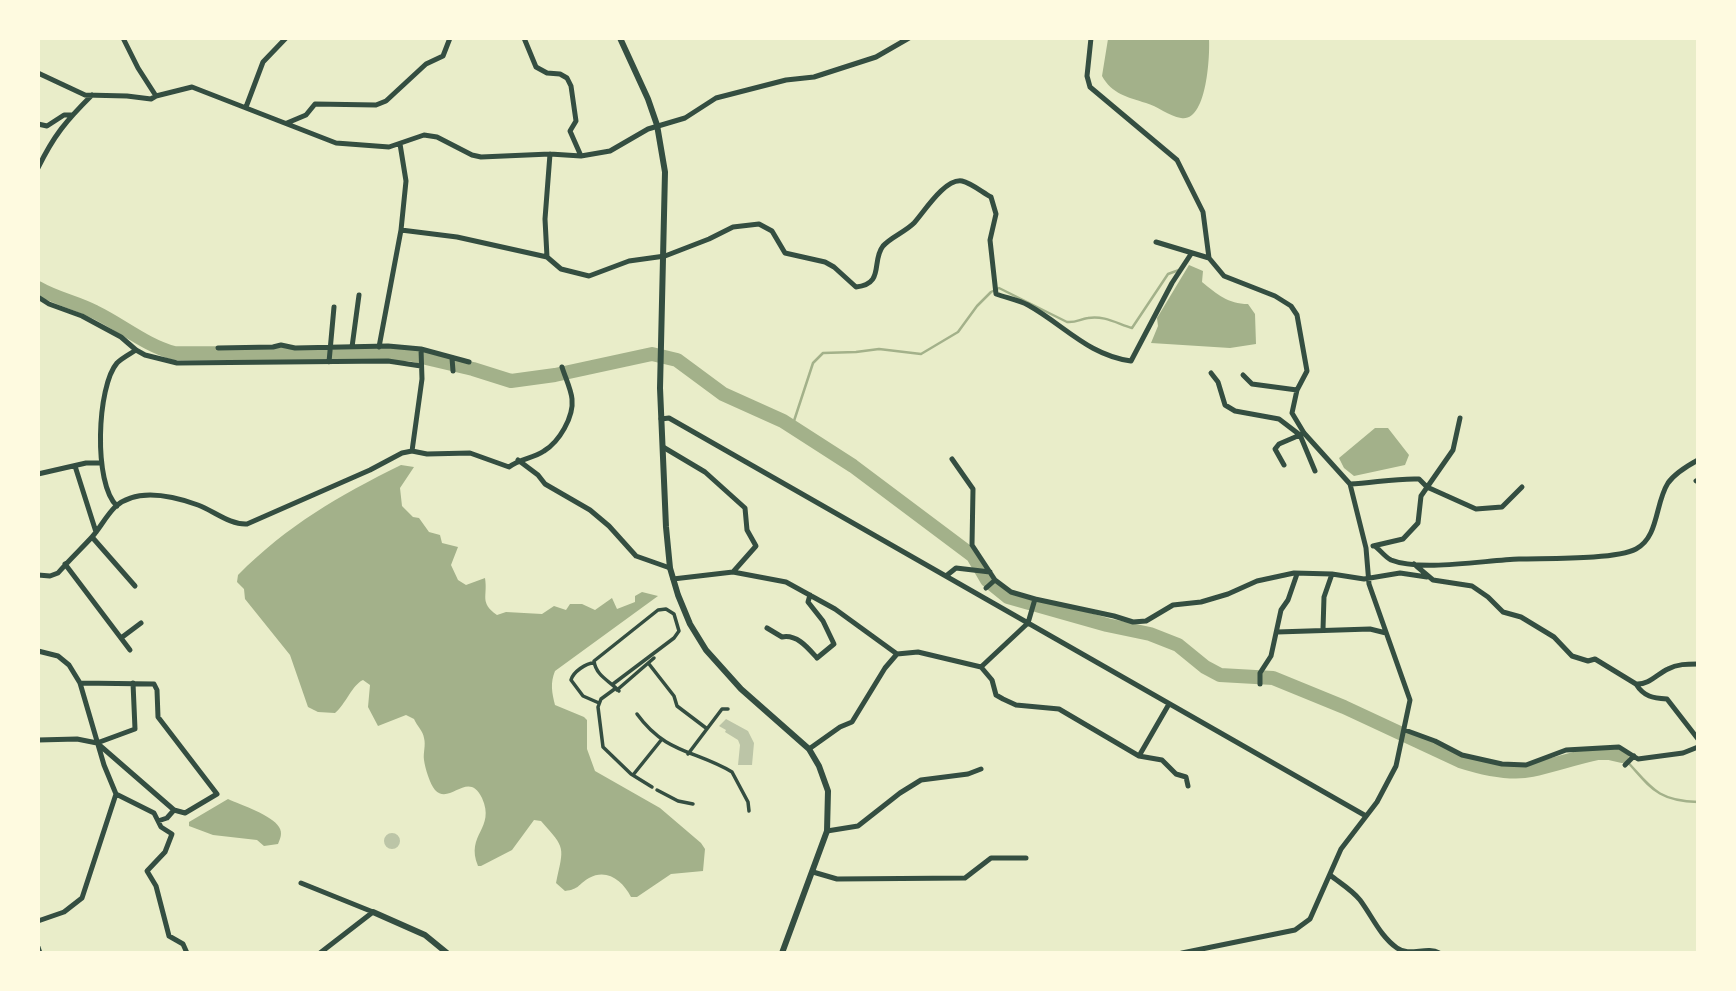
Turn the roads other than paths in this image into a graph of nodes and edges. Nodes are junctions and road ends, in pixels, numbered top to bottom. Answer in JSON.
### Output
{"nodes":[{"id":1,"x":123,"y":38,"type":"edge"},
{"id":2,"x":286,"y":38,"type":"edge"},
{"id":3,"x":450,"y":38,"type":"edge"},
{"id":4,"x":524,"y":38,"type":"edge"},
{"id":5,"x":620,"y":38,"type":"edge"},
{"id":6,"x":909,"y":38,"type":"edge"},
{"id":7,"x":1091,"y":38,"type":"edge"},
{"id":8,"x":38,"y":73,"type":"edge"},
{"id":9,"x":92,"y":95,"type":"junction"},
{"id":10,"x":156,"y":96,"type":"junction"},
{"id":11,"x":246,"y":107,"type":"junction"},
{"id":12,"x":72,"y":115,"type":"junction"},
{"id":13,"x":288,"y":123,"type":"junction"},
{"id":14,"x":38,"y":124,"type":"edge"},
{"id":15,"x":657,"y":125,"type":"junction"},
{"id":16,"x":400,"y":144,"type":"junction"},
{"id":17,"x":550,"y":154,"type":"junction"},
{"id":18,"x":581,"y":156,"type":"junction"},
{"id":19,"x":38,"y":168,"type":"edge"},
{"id":20,"x":401,"y":230,"type":"junction"},
{"id":21,"x":1156,"y":242,"type":"dead end"},
{"id":22,"x":1191,"y":254,"type":"junction"},
{"id":23,"x":665,"y":256,"type":"junction"},
{"id":24,"x":547,"y":257,"type":"junction"},
{"id":25,"x":1209,"y":258,"type":"junction"},
{"id":26,"x":359,"y":295,"type":"dead end"},
{"id":27,"x":38,"y":297,"type":"edge"},
{"id":28,"x":334,"y":307,"type":"dead end"},
{"id":29,"x":379,"y":346,"type":"junction"},
{"id":30,"x":388,"y":346,"type":"junction"},
{"id":31,"x":352,"y":347,"type":"junction"},
{"id":32,"x":218,"y":348,"type":"dead end"},
{"id":33,"x":329,"y":348,"type":"junction"},
{"id":34,"x":421,"y":349,"type":"junction"},
{"id":35,"x":136,"y":350,"type":"junction"},
{"id":36,"x":452,"y":358,"type":"junction"},
{"id":37,"x":388,"y":361,"type":"junction"},
{"id":38,"x":330,"y":362,"type":"junction"},
{"id":39,"x":469,"y":362,"type":"dead end"},
{"id":40,"x":421,"y":366,"type":"junction"},
{"id":41,"x":562,"y":367,"type":"dead end"},
{"id":42,"x":453,"y":371,"type":"dead end"},
{"id":43,"x":1211,"y":373,"type":"dead end"},
{"id":44,"x":1244,"y":375,"type":"dead end"},
{"id":45,"x":1297,"y":390,"type":"junction"},
{"id":46,"x":1460,"y":418,"type":"dead end"},
{"id":47,"x":661,"y":419,"type":"junction"},
{"id":48,"x":1302,"y":434,"type":"junction"},
{"id":49,"x":663,"y":447,"type":"junction"},
{"id":50,"x":412,"y":451,"type":"junction"},
{"id":51,"x":951,"y":459,"type":"dead end"},
{"id":52,"x":518,"y":460,"type":"junction"},
{"id":53,"x":1698,"y":460,"type":"edge"},
{"id":54,"x":102,"y":463,"type":"junction"},
{"id":55,"x":1283,"y":465,"type":"dead end"},
{"id":56,"x":75,"y":466,"type":"junction"},
{"id":57,"x":1315,"y":471,"type":"dead end"},
{"id":58,"x":38,"y":474,"type":"edge"},
{"id":59,"x":1350,"y":484,"type":"junction"},
{"id":60,"x":1522,"y":487,"type":"dead end"},
{"id":61,"x":1427,"y":488,"type":"junction"},
{"id":62,"x":117,"y":506,"type":"junction"},
{"id":63,"x":94,"y":534,"type":"junction"},
{"id":64,"x":1375,"y":546,"type":"junction"},
{"id":65,"x":1366,"y":548,"type":"junction"},
{"id":66,"x":65,"y":564,"type":"junction"},
{"id":67,"x":1413,"y":564,"type":"junction"},
{"id":68,"x":670,"y":568,"type":"junction"},
{"id":69,"x":733,"y":572,"type":"junction"},
{"id":70,"x":990,"y":572,"type":"junction"},
{"id":71,"x":1297,"y":573,"type":"junction"},
{"id":72,"x":1332,"y":574,"type":"junction"},
{"id":73,"x":38,"y":575,"type":"edge"},
{"id":74,"x":946,"y":576,"type":"junction"},
{"id":75,"x":1427,"y":577,"type":"junction"},
{"id":76,"x":1368,"y":578,"type":"junction"},
{"id":77,"x":673,"y":579,"type":"junction"},
{"id":78,"x":995,"y":580,"type":"junction"},
{"id":79,"x":135,"y":586,"type":"dead end"},
{"id":80,"x":986,"y":587,"type":"dead end"},
{"id":81,"x":810,"y":595,"type":"junction"},
{"id":82,"x":1035,"y":599,"type":"junction"},
{"id":83,"x":141,"y":623,"type":"dead end"},
{"id":84,"x":1028,"y":623,"type":"junction"},
{"id":85,"x":766,"y":628,"type":"dead end"},
{"id":86,"x":1323,"y":629,"type":"junction"},
{"id":87,"x":1278,"y":632,"type":"junction"},
{"id":88,"x":1386,"y":633,"type":"junction"},
{"id":89,"x":121,"y":638,"type":"junction"},
{"id":90,"x":130,"y":650,"type":"dead end"},
{"id":91,"x":38,"y":651,"type":"edge"},
{"id":92,"x":897,"y":653,"type":"junction"},
{"id":93,"x":653,"y":658,"type":"dead end"},
{"id":94,"x":594,"y":663,"type":"junction"},
{"id":95,"x":1698,"y":663,"type":"edge"},
{"id":96,"x":649,"y":664,"type":"junction"},
{"id":97,"x":981,"y":667,"type":"junction"},
{"id":98,"x":80,"y":683,"type":"junction"},
{"id":99,"x":133,"y":683,"type":"junction"},
{"id":100,"x":1260,"y":684,"type":"dead end"},
{"id":101,"x":1636,"y":684,"type":"junction"},
{"id":102,"x":616,"y":688,"type":"junction"},
{"id":103,"x":599,"y":703,"type":"junction"},
{"id":104,"x":1170,"y":704,"type":"junction"},
{"id":105,"x":728,"y":709,"type":"dead end"},
{"id":106,"x":638,"y":714,"type":"dead end"},
{"id":107,"x":706,"y":727,"type":"junction"},
{"id":108,"x":1405,"y":730,"type":"junction"},
{"id":109,"x":662,"y":738,"type":"junction"},
{"id":110,"x":1698,"y":739,"type":"edge"},
{"id":111,"x":38,"y":740,"type":"edge"},
{"id":112,"x":97,"y":743,"type":"junction"},
{"id":113,"x":1698,"y":747,"type":"edge"},
{"id":114,"x":809,"y":749,"type":"junction"},
{"id":115,"x":688,"y":754,"type":"junction"},
{"id":116,"x":1139,"y":756,"type":"junction"},
{"id":117,"x":1634,"y":756,"type":"junction"},
{"id":118,"x":1625,"y":765,"type":"dead end"},
{"id":119,"x":981,"y":769,"type":"dead end"},
{"id":120,"x":633,"y":775,"type":"junction"},
{"id":121,"x":1188,"y":786,"type":"dead end"},
{"id":122,"x":652,"y":787,"type":"dead end"},
{"id":123,"x":657,"y":790,"type":"dead end"},
{"id":124,"x":116,"y":794,"type":"junction"},
{"id":125,"x":693,"y":804,"type":"dead end"},
{"id":126,"x":174,"y":810,"type":"junction"},
{"id":127,"x":749,"y":811,"type":"dead end"},
{"id":128,"x":1366,"y":816,"type":"junction"},
{"id":129,"x":158,"y":821,"type":"junction"},
{"id":130,"x":827,"y":831,"type":"junction"},
{"id":131,"x":1026,"y":858,"type":"dead end"},
{"id":132,"x":813,"y":872,"type":"junction"},
{"id":133,"x":1331,"y":875,"type":"junction"},
{"id":134,"x":301,"y":883,"type":"dead end"},
{"id":135,"x":373,"y":912,"type":"junction"},
{"id":136,"x":38,"y":921,"type":"edge"},
{"id":137,"x":38,"y":947,"type":"edge"},
{"id":138,"x":40,"y":953,"type":"edge"},
{"id":139,"x":187,"y":953,"type":"edge"},
{"id":140,"x":320,"y":953,"type":"edge"},
{"id":141,"x":447,"y":953,"type":"edge"},
{"id":142,"x":782,"y":953,"type":"edge"},
{"id":143,"x":1182,"y":953,"type":"edge"},
{"id":144,"x":1439,"y":953,"type":"edge"}],
"edges":[{"from":1,"to":10,"type":"street"},
{"from":2,"to":11,"type":"street"},
{"from":3,"to":13,"type":"street"},
{"from":4,"to":18,"type":"street"},
{"from":5,"to":15,"type":"street"},
{"from":6,"to":15,"type":"street"},
{"from":7,"to":25,"type":"street"},
{"from":8,"to":9,"type":"street"},
{"from":9,"to":10,"type":"street"},
{"from":9,"to":12,"type":"street"},
{"from":10,"to":11,"type":"street"},
{"from":11,"to":13,"type":"street"},
{"from":12,"to":14,"type":"street"},
{"from":12,"to":19,"type":"street"},
{"from":13,"to":16,"type":"street"},
{"from":15,"to":18,"type":"street"},
{"from":15,"to":23,"type":"street"},
{"from":16,"to":17,"type":"street"},
{"from":16,"to":20,"type":"street"},
{"from":17,"to":18,"type":"street"},
{"from":17,"to":24,"type":"street"},
{"from":20,"to":24,"type":"street"},
{"from":20,"to":29,"type":"street"},
{"from":21,"to":22,"type":"street"},
{"from":22,"to":23,"type":"street"},
{"from":22,"to":25,"type":"street"},
{"from":23,"to":24,"type":"street"},
{"from":23,"to":47,"type":"street"},
{"from":25,"to":45,"type":"street"},
{"from":26,"to":31,"type":"street"},
{"from":27,"to":35,"type":"street"},
{"from":28,"to":33,"type":"street"},
{"from":29,"to":30,"type":"street"},
{"from":29,"to":31,"type":"street"},
{"from":30,"to":34,"type":"street"},
{"from":30,"to":37,"type":"street"},
{"from":31,"to":33,"type":"street"},
{"from":32,"to":33,"type":"street"},
{"from":33,"to":38,"type":"street"},
{"from":34,"to":36,"type":"street"},
{"from":34,"to":40,"type":"street"},
{"from":35,"to":38,"type":"street"},
{"from":35,"to":54,"type":"street"},
{"from":36,"to":39,"type":"street"},
{"from":36,"to":42,"type":"street"},
{"from":37,"to":38,"type":"street"},
{"from":37,"to":40,"type":"street"},
{"from":40,"to":50,"type":"street"},
{"from":41,"to":52,"type":"street"},
{"from":43,"to":48,"type":"street"},
{"from":44,"to":45,"type":"street"},
{"from":45,"to":48,"type":"street"},
{"from":46,"to":61,"type":"street"},
{"from":47,"to":49,"type":"street"},
{"from":47,"to":74,"type":"street"},
{"from":48,"to":55,"type":"street"},
{"from":48,"to":57,"type":"street"},
{"from":48,"to":59,"type":"street"},
{"from":49,"to":68,"type":"street"},
{"from":49,"to":69,"type":"street"},
{"from":50,"to":52,"type":"street"},
{"from":50,"to":62,"type":"street"},
{"from":51,"to":70,"type":"street"},
{"from":52,"to":68,"type":"street"},
{"from":53,"to":67,"type":"street"},
{"from":54,"to":56,"type":"street"},
{"from":54,"to":62,"type":"street"},
{"from":56,"to":58,"type":"street"},
{"from":56,"to":63,"type":"street"},
{"from":59,"to":61,"type":"street"},
{"from":59,"to":65,"type":"street"},
{"from":60,"to":61,"type":"street"},
{"from":61,"to":64,"type":"street"},
{"from":62,"to":63,"type":"street"},
{"from":63,"to":66,"type":"street"},
{"from":63,"to":79,"type":"street"},
{"from":64,"to":65,"type":"street"},
{"from":64,"to":67,"type":"street"},
{"from":65,"to":76,"type":"street"},
{"from":66,"to":73,"type":"street"},
{"from":66,"to":89,"type":"street"},
{"from":67,"to":75,"type":"street"},
{"from":68,"to":77,"type":"street"},
{"from":69,"to":77,"type":"street"},
{"from":69,"to":81,"type":"street"},
{"from":70,"to":74,"type":"street"},
{"from":70,"to":78,"type":"street"},
{"from":71,"to":72,"type":"street"},
{"from":71,"to":82,"type":"street"},
{"from":71,"to":87,"type":"street"},
{"from":72,"to":76,"type":"street"},
{"from":72,"to":86,"type":"street"},
{"from":74,"to":84,"type":"street"},
{"from":75,"to":76,"type":"street"},
{"from":75,"to":101,"type":"street"},
{"from":76,"to":88,"type":"street"},
{"from":77,"to":114,"type":"street"},
{"from":78,"to":80,"type":"street"},
{"from":78,"to":82,"type":"street"},
{"from":81,"to":85,"type":"street"},
{"from":81,"to":92,"type":"street"},
{"from":82,"to":84,"type":"street"},
{"from":83,"to":89,"type":"street"},
{"from":84,"to":97,"type":"street"},
{"from":84,"to":104,"type":"street"},
{"from":86,"to":87,"type":"street"},
{"from":86,"to":88,"type":"street"},
{"from":87,"to":100,"type":"street"},
{"from":88,"to":108,"type":"street"},
{"from":89,"to":90,"type":"street"},
{"from":91,"to":98,"type":"street"},
{"from":92,"to":97,"type":"street"},
{"from":92,"to":114,"type":"street"},
{"from":93,"to":96,"type":"street"},
{"from":94,"to":102,"type":"street"},
{"from":94,"to":102,"type":"street"},
{"from":94,"to":103,"type":"street"},
{"from":95,"to":101,"type":"street"},
{"from":96,"to":102,"type":"street"},
{"from":96,"to":107,"type":"street"},
{"from":97,"to":116,"type":"street"},
{"from":98,"to":99,"type":"street"},
{"from":98,"to":112,"type":"street"},
{"from":99,"to":112,"type":"street"},
{"from":99,"to":126,"type":"street"},
{"from":101,"to":110,"type":"street"},
{"from":102,"to":103,"type":"street"},
{"from":103,"to":120,"type":"street"},
{"from":104,"to":116,"type":"street"},
{"from":104,"to":128,"type":"street"},
{"from":105,"to":107,"type":"street"},
{"from":106,"to":109,"type":"street"},
{"from":107,"to":115,"type":"street"},
{"from":108,"to":117,"type":"street"},
{"from":108,"to":128,"type":"street"},
{"from":109,"to":115,"type":"street"},
{"from":109,"to":120,"type":"street"},
{"from":111,"to":112,"type":"street"},
{"from":112,"to":124,"type":"street"},
{"from":112,"to":126,"type":"street"},
{"from":113,"to":117,"type":"street"},
{"from":114,"to":130,"type":"street"},
{"from":115,"to":127,"type":"street"},
{"from":116,"to":121,"type":"street"},
{"from":117,"to":118,"type":"street"},
{"from":119,"to":130,"type":"street"},
{"from":120,"to":122,"type":"street"},
{"from":123,"to":125,"type":"street"},
{"from":124,"to":129,"type":"street"},
{"from":124,"to":136,"type":"street"},
{"from":126,"to":129,"type":"street"},
{"from":128,"to":133,"type":"street"},
{"from":129,"to":139,"type":"street"},
{"from":130,"to":132,"type":"street"},
{"from":131,"to":132,"type":"street"},
{"from":132,"to":142,"type":"street"},
{"from":133,"to":143,"type":"street"},
{"from":133,"to":144,"type":"street"},
{"from":134,"to":135,"type":"street"},
{"from":135,"to":140,"type":"street"},
{"from":135,"to":141,"type":"street"},
{"from":137,"to":138,"type":"street"}]}
